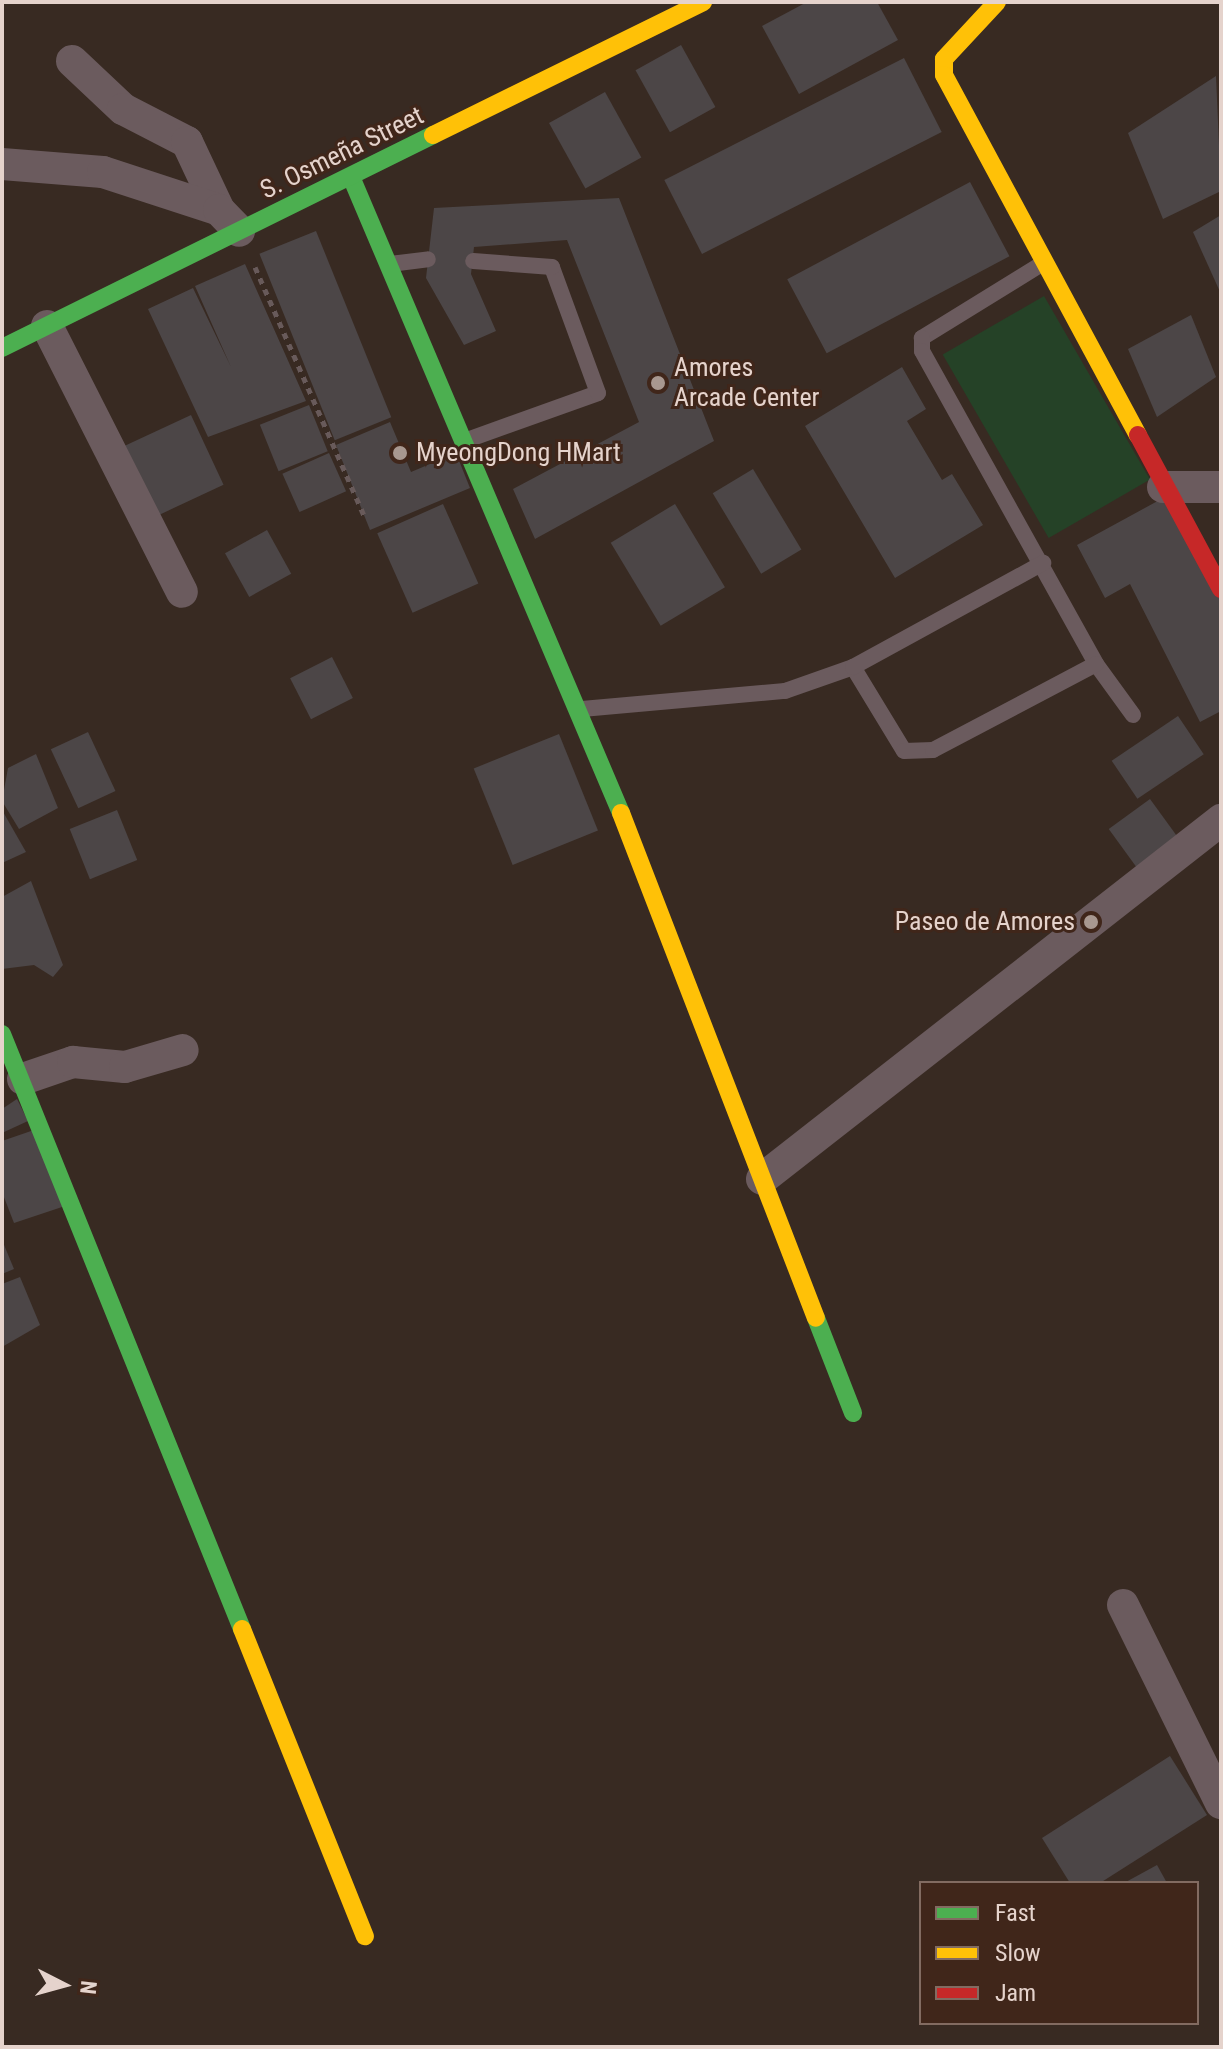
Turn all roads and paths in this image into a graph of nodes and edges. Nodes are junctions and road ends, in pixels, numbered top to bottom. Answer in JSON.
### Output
{"nodes":[{"id":1,"x":703,"y":2,"type":"edge"},
{"id":2,"x":997,"y":2,"type":"edge"},
{"id":3,"x":72,"y":61,"type":"dead end"},
{"id":4,"x":2,"y":164,"type":"edge"},
{"id":5,"x":352,"y":179,"type":"junction"},
{"id":6,"x":229,"y":220,"type":"junction"},
{"id":7,"x":428,"y":259,"type":"dead end"},
{"id":8,"x":473,"y":261,"type":"dead end"},
{"id":9,"x":389,"y":264,"type":"junction"},
{"id":10,"x":1040,"y":265,"type":"junction"},
{"id":11,"x":47,"y":326,"type":"junction"},
{"id":12,"x":2,"y":348,"type":"edge"},
{"id":13,"x":466,"y":441,"type":"junction"},
{"id":14,"x":1163,"y":487,"type":"junction"},
{"id":15,"x":1221,"y":487,"type":"edge"},
{"id":16,"x":365,"y":518,"type":"dead end"},
{"id":17,"x":1043,"y":563,"type":"junction"},
{"id":18,"x":1221,"y":589,"type":"edge"},
{"id":19,"x":182,"y":592,"type":"dead end"},
{"id":20,"x":1096,"y":664,"type":"junction"},
{"id":21,"x":853,"y":667,"type":"junction"},
{"id":22,"x":581,"y":709,"type":"junction"},
{"id":23,"x":1133,"y":715,"type":"dead end"},
{"id":24,"x":1221,"y":820,"type":"edge"},
{"id":25,"x":2,"y":1034,"type":"edge"},
{"id":26,"x":183,"y":1050,"type":"dead end"},
{"id":27,"x":23,"y":1079,"type":"junction"},
{"id":28,"x":762,"y":1179,"type":"junction"},
{"id":29,"x":853,"y":1413,"type":"dead end"},
{"id":30,"x":1123,"y":1605,"type":"dead end"},
{"id":31,"x":1221,"y":1803,"type":"edge"},
{"id":32,"x":365,"y":1936,"type":"dead end"}],
"edges":[{"from":1,"to":5,"type":"street","name":"S. Osmeña Street"},
{"from":2,"to":10,"type":"street"},
{"from":3,"to":6,"type":"street"},
{"from":4,"to":6,"type":"street"},
{"from":5,"to":6,"type":"street","name":"S. Osmeña Street"},
{"from":5,"to":9,"type":"street"},
{"from":6,"to":11,"type":"street","name":"S. Osmeña Street"},
{"from":6,"to":16,"type":"path"},
{"from":7,"to":9,"type":"lane"},
{"from":8,"to":13,"type":"lane"},
{"from":9,"to":13,"type":"street"},
{"from":10,"to":14,"type":"street"},
{"from":10,"to":17,"type":"lane"},
{"from":11,"to":12,"type":"street","name":"S. Osmeña Street"},
{"from":11,"to":19,"type":"street"},
{"from":13,"to":22,"type":"street"},
{"from":14,"to":15,"type":"street"},
{"from":14,"to":18,"type":"street"},
{"from":17,"to":20,"type":"lane"},
{"from":17,"to":21,"type":"lane"},
{"from":20,"to":21,"type":"lane"},
{"from":20,"to":23,"type":"lane"},
{"from":21,"to":22,"type":"lane"},
{"from":22,"to":28,"type":"street"},
{"from":24,"to":28,"type":"street"},
{"from":25,"to":27,"type":"street"},
{"from":26,"to":27,"type":"street"},
{"from":27,"to":32,"type":"street"},
{"from":28,"to":29,"type":"street"},
{"from":30,"to":31,"type":"street"}]}
